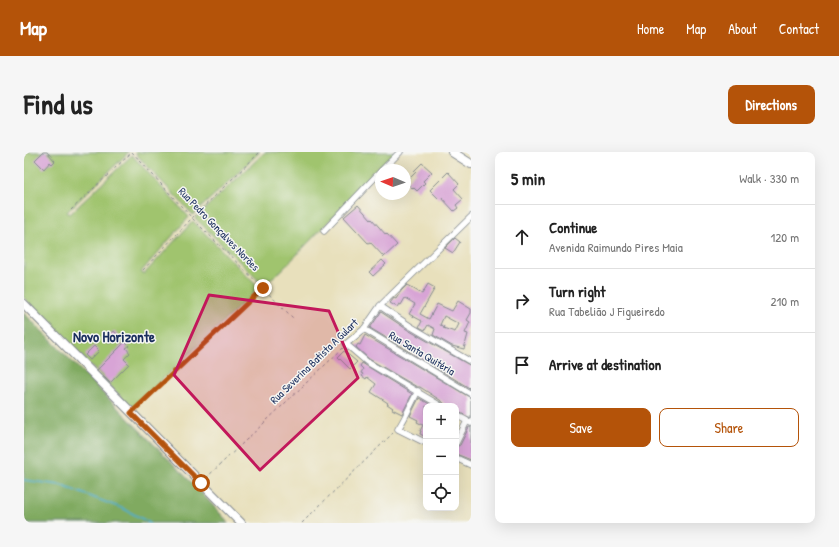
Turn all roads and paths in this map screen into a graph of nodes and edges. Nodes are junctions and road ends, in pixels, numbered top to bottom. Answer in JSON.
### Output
{"nodes":[{"id":1,"x":132,"y":152,"type":"edge"},
{"id":2,"x":260,"y":152,"type":"edge"},
{"id":3,"x":400,"y":152,"type":"edge"},
{"id":4,"x":452,"y":152,"type":"edge"},
{"id":5,"x":387,"y":164,"type":"edge"},
{"id":6,"x":471,"y":164,"type":"edge"},
{"id":7,"x":375,"y":177,"type":"edge"},
{"id":8,"x":71,"y":210,"type":"dead end"},
{"id":9,"x":471,"y":217,"type":"edge"},
{"id":10,"x":192,"y":218,"type":"junction"},
{"id":11,"x":324,"y":232,"type":"dead end"},
{"id":12,"x":143,"y":270,"type":"dead end"},
{"id":13,"x":263,"y":288,"type":"junction"},
{"id":14,"x":24,"y":304,"type":"edge"},
{"id":15,"x":380,"y":306,"type":"junction"},
{"id":16,"x":294,"y":319,"type":"dead end"},
{"id":17,"x":364,"y":329,"type":"junction"},
{"id":18,"x":346,"y":344,"type":"junction"},
{"id":19,"x":471,"y":362,"type":"edge"},
{"id":20,"x":418,"y":391,"type":"junction"},
{"id":21,"x":471,"y":394,"type":"edge"},
{"id":22,"x":436,"y":403,"type":"edge"},
{"id":23,"x":131,"y":413,"type":"junction"},
{"id":24,"x":459,"y":417,"type":"edge"},
{"id":25,"x":469,"y":422,"type":"edge"},
{"id":26,"x":398,"y":429,"type":"junction"},
{"id":27,"x":458,"y":439,"type":"edge"},
{"id":28,"x":423,"y":440,"type":"edge"},
{"id":29,"x":459,"y":459,"type":"edge"},
{"id":30,"x":471,"y":465,"type":"edge"},
{"id":31,"x":201,"y":483,"type":"junction"},
{"id":32,"x":241,"y":523,"type":"edge"},
{"id":33,"x":302,"y":523,"type":"edge"}],
"edges":[{"from":1,"to":8,"type":"path"},
{"from":1,"to":10,"type":"path","name":"Rua Pedro Gonçalves Norões"},
{"from":2,"to":10,"type":"path"},
{"from":3,"to":5,"type":"street"},
{"from":4,"to":6,"type":"street"},
{"from":7,"to":11,"type":"street"},
{"from":9,"to":15,"type":"street","name":"Rua Severina Batista A Gulart"},
{"from":10,"to":12,"type":"path"},
{"from":10,"to":13,"type":"path","name":"Rua Pedro Gonçalves Norões"},
{"from":13,"to":16,"type":"path","name":"Rua Pedro Gonçalves Norões"},
{"from":13,"to":23,"type":"path"},
{"from":14,"to":23,"type":"street"},
{"from":15,"to":17,"type":"street","name":"Rua Severina Batista A Gulart"},
{"from":15,"to":19,"type":"street"},
{"from":17,"to":18,"type":"street","name":"Rua Severina Batista A Gulart"},
{"from":17,"to":21,"type":"street","name":"Rua Santa Quitéria"},
{"from":18,"to":20,"type":"street"},
{"from":18,"to":31,"type":"path","name":"Rua Severina Batista A Gulart"},
{"from":20,"to":22,"type":"street"},
{"from":20,"to":26,"type":"street"},
{"from":23,"to":31,"type":"street"},
{"from":24,"to":25,"type":"street"},
{"from":25,"to":27,"type":"street"},
{"from":26,"to":28,"type":"street"},
{"from":26,"to":33,"type":"path"},
{"from":29,"to":30,"type":"street"},
{"from":31,"to":32,"type":"street"}]}
